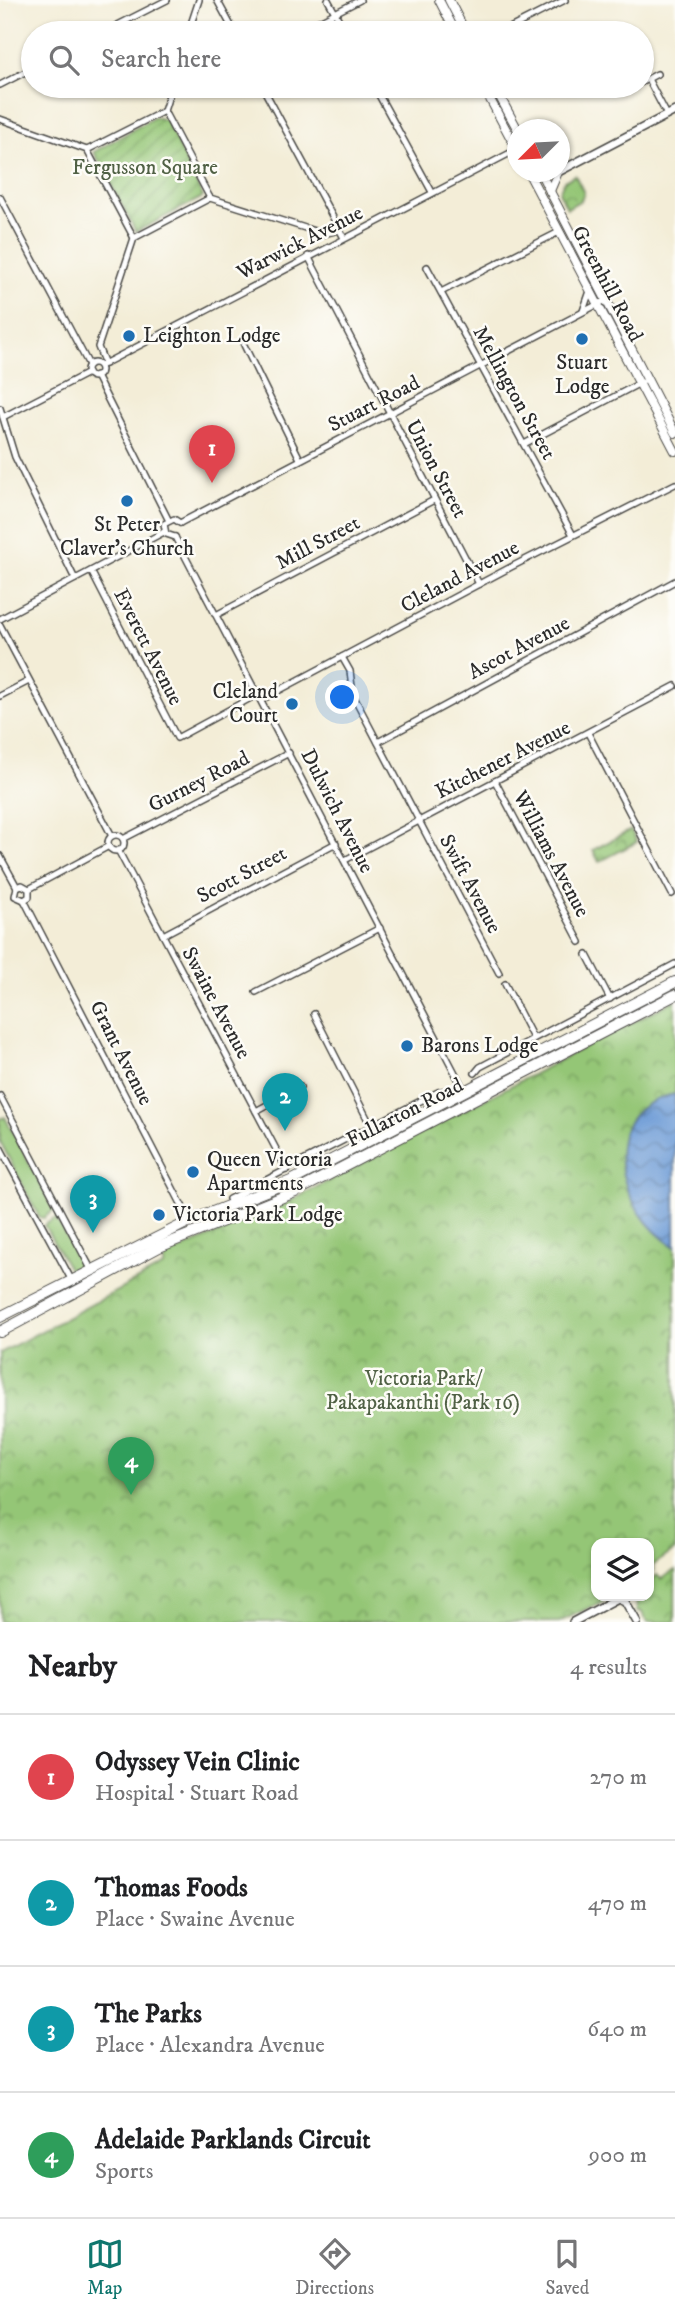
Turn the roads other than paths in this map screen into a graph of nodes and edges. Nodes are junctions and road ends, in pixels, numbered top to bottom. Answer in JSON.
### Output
{"nodes":[{"id":1,"x":167,"y":0,"type":"edge"},
{"id":2,"x":199,"y":0,"type":"edge"},
{"id":3,"x":217,"y":0,"type":"edge"},
{"id":4,"x":328,"y":0,"type":"edge"},
{"id":5,"x":360,"y":0,"type":"edge"},
{"id":6,"x":439,"y":0,"type":"edge"},
{"id":7,"x":449,"y":0,"type":"edge"},
{"id":8,"x":565,"y":0,"type":"edge"},
{"id":9,"x":335,"y":13,"type":"junction"},
{"id":10,"x":126,"y":21,"type":"edge"},
{"id":11,"x":192,"y":21,"type":"edge"},
{"id":12,"x":228,"y":21,"type":"edge"},
{"id":13,"x":319,"y":21,"type":"edge"},
{"id":14,"x":339,"y":21,"type":"edge"},
{"id":15,"x":450,"y":21,"type":"edge"},
{"id":16,"x":460,"y":21,"type":"edge"},
{"id":17,"x":524,"y":21,"type":"edge"},
{"id":18,"x":21,"y":74,"type":"edge"},
{"id":19,"x":657,"y":74,"type":"dead end"},
{"id":20,"x":654,"y":76,"type":"edge"},
{"id":21,"x":0,"y":85,"type":"edge"},
{"id":22,"x":654,"y":94,"type":"edge"},
{"id":23,"x":168,"y":98,"type":"edge"},
{"id":24,"x":268,"y":98,"type":"edge"},
{"id":25,"x":381,"y":98,"type":"edge"},
{"id":26,"x":489,"y":98,"type":"edge"},
{"id":27,"x":500,"y":98,"type":"edge"},
{"id":28,"x":164,"y":111,"type":"junction"},
{"id":29,"x":675,"y":111,"type":"edge"},
{"id":30,"x":667,"y":115,"type":"junction"},
{"id":31,"x":0,"y":119,"type":"edge"},
{"id":32,"x":510,"y":119,"type":"edge"},
{"id":33,"x":507,"y":132,"type":"edge"},
{"id":34,"x":88,"y":150,"type":"junction"},
{"id":35,"x":507,"y":156,"type":"edge"},
{"id":36,"x":570,"y":165,"type":"edge"},
{"id":37,"x":545,"y":182,"type":"edge"},
{"id":38,"x":554,"y":182,"type":"edge"},
{"id":39,"x":534,"y":184,"type":"edge"},
{"id":40,"x":550,"y":191,"type":"junction"},
{"id":41,"x":432,"y":192,"type":"junction"},
{"id":42,"x":0,"y":197,"type":"edge"},
{"id":43,"x":210,"y":198,"type":"junction"},
{"id":44,"x":339,"y":230,"type":"junction"},
{"id":45,"x":559,"y":232,"type":"junction"},
{"id":46,"x":134,"y":238,"type":"junction"},
{"id":47,"x":344,"y":238,"type":"junction"},
{"id":48,"x":309,"y":256,"type":"junction"},
{"id":49,"x":427,"y":267,"type":"dead end"},
{"id":50,"x":590,"y":289,"type":"junction"},
{"id":51,"x":441,"y":292,"type":"junction"},
{"id":52,"x":602,"y":302,"type":"junction"},
{"id":53,"x":581,"y":314,"type":"junction"},
{"id":54,"x":244,"y":345,"type":"dead end"},
{"id":55,"x":89,"y":365,"type":"junction"},
{"id":56,"x":102,"y":365,"type":"junction"},
{"id":57,"x":482,"y":366,"type":"junction"},
{"id":58,"x":88,"y":373,"type":"junction"},
{"id":59,"x":96,"y":376,"type":"junction"},
{"id":60,"x":643,"y":381,"type":"junction"},
{"id":61,"x":0,"y":408,"type":"edge"},
{"id":62,"x":389,"y":414,"type":"junction"},
{"id":63,"x":4,"y":417,"type":"junction"},
{"id":64,"x":673,"y":433,"type":"edge"},
{"id":65,"x":524,"y":444,"type":"junction"},
{"id":66,"x":675,"y":451,"type":"edge"},
{"id":67,"x":300,"y":460,"type":"junction"},
{"id":68,"x":675,"y":484,"type":"edge"},
{"id":69,"x":435,"y":500,"type":"junction"},
{"id":70,"x":168,"y":519,"type":"junction"},
{"id":71,"x":180,"y":523,"type":"junction"},
{"id":72,"x":164,"y":532,"type":"junction"},
{"id":73,"x":573,"y":535,"type":"junction"},
{"id":74,"x":175,"y":537,"type":"junction"},
{"id":75,"x":91,"y":571,"type":"junction"},
{"id":76,"x":75,"y":579,"type":"junction"},
{"id":77,"x":675,"y":581,"type":"edge"},
{"id":78,"x":479,"y":584,"type":"junction"},
{"id":79,"x":216,"y":615,"type":"junction"},
{"id":80,"x":0,"y":619,"type":"edge"},
{"id":81,"x":0,"y":625,"type":"edge"},
{"id":82,"x":342,"y":657,"type":"junction"},
{"id":83,"x":29,"y":681,"type":"junction"},
{"id":84,"x":675,"y":686,"type":"edge"},
{"id":85,"x":258,"y":694,"type":"junction"},
{"id":86,"x":0,"y":696,"type":"edge"},
{"id":87,"x":261,"y":701,"type":"junction"},
{"id":88,"x":588,"y":733,"type":"junction"},
{"id":89,"x":378,"y":742,"type":"junction"},
{"id":90,"x":289,"y":753,"type":"junction"},
{"id":91,"x":495,"y":781,"type":"junction"},
{"id":92,"x":419,"y":821,"type":"junction"},
{"id":93,"x":113,"y":836,"type":"junction"},
{"id":94,"x":124,"y":839,"type":"junction"},
{"id":95,"x":336,"y":843,"type":"junction"},
{"id":96,"x":109,"y":846,"type":"junction"},
{"id":97,"x":118,"y":850,"type":"junction"},
{"id":98,"x":0,"y":856,"type":"edge"},
{"id":99,"x":345,"y":860,"type":"junction"},
{"id":100,"x":17,"y":887,"type":"junction"},
{"id":101,"x":29,"y":889,"type":"junction"},
{"id":102,"x":672,"y":894,"type":"dead end"},
{"id":103,"x":24,"y":900,"type":"junction"},
{"id":104,"x":380,"y":928,"type":"junction"},
{"id":105,"x":163,"y":935,"type":"junction"},
{"id":106,"x":580,"y":942,"type":"dead end"},
{"id":107,"x":587,"y":955,"type":"dead end"},
{"id":108,"x":675,"y":964,"type":"edge"},
{"id":109,"x":499,"y":973,"type":"dead end"},
{"id":110,"x":675,"y":982,"type":"edge"},
{"id":111,"x":505,"y":984,"type":"dead end"},
{"id":112,"x":256,"y":992,"type":"dead end"},
{"id":113,"x":675,"y":995,"type":"edge"},
{"id":114,"x":610,"y":999,"type":"junction"},
{"id":115,"x":314,"y":1014,"type":"dead end"},
{"id":116,"x":569,"y":1020,"type":"junction"},
{"id":117,"x":577,"y":1033,"type":"junction"},
{"id":118,"x":533,"y":1038,"type":"junction"},
{"id":119,"x":582,"y":1044,"type":"junction"},
{"id":120,"x":475,"y":1073,"type":"dead end"},
{"id":121,"x":300,"y":1087,"type":"dead end"},
{"id":122,"x":448,"y":1090,"type":"dead end"},
{"id":123,"x":0,"y":1096,"type":"edge"},
{"id":124,"x":468,"y":1096,"type":"junction"},
{"id":125,"x":7,"y":1109,"type":"junction"},
{"id":126,"x":256,"y":1111,"type":"junction"},
{"id":127,"x":0,"y":1112,"type":"edge"},
{"id":128,"x":371,"y":1126,"type":"junction"},
{"id":129,"x":0,"y":1147,"type":"edge"},
{"id":130,"x":317,"y":1154,"type":"junction"},
{"id":131,"x":322,"y":1164,"type":"junction"},
{"id":132,"x":287,"y":1170,"type":"junction"},
{"id":133,"x":328,"y":1175,"type":"junction"},
{"id":134,"x":229,"y":1199,"type":"dead end"},
{"id":135,"x":193,"y":1226,"type":"junction"},
{"id":136,"x":92,"y":1270,"type":"junction"},
{"id":137,"x":76,"y":1285,"type":"junction"},
{"id":138,"x":0,"y":1317,"type":"edge"},
{"id":139,"x":0,"y":1332,"type":"edge"},
{"id":140,"x":573,"y":1622,"type":"edge"},
{"id":141,"x":637,"y":1622,"type":"edge"}],
"edges":[{"from":1,"to":10,"type":"street"},
{"from":2,"to":11,"type":"street"},
{"from":3,"to":12,"type":"street"},
{"from":4,"to":9,"type":"street"},
{"from":5,"to":9,"type":"street"},
{"from":6,"to":15,"type":"main road"},
{"from":7,"to":16,"type":"main road"},
{"from":8,"to":17,"type":"street"},
{"from":9,"to":13,"type":"street"},
{"from":9,"to":14,"type":"street"},
{"from":18,"to":21,"type":"street"},
{"from":19,"to":20,"type":"street"},
{"from":22,"to":30,"type":"street"},
{"from":23,"to":28,"type":"street"},
{"from":24,"to":44,"type":"street"},
{"from":25,"to":41,"type":"street"},
{"from":26,"to":33,"type":"main road"},
{"from":27,"to":32,"type":"main road"},
{"from":28,"to":34,"type":"street"},
{"from":28,"to":43,"type":"street"},
{"from":29,"to":30,"type":"street"},
{"from":30,"to":36,"type":"street"},
{"from":31,"to":34,"type":"street"},
{"from":34,"to":46,"type":"street"},
{"from":35,"to":41,"type":"street","name":"Warwick Avenue"},
{"from":37,"to":40,"type":"main road","name":"Greenhill Road"},
{"from":38,"to":40,"type":"main road"},
{"from":39,"to":45,"type":"main road","name":"Greenhill Road"},
{"from":40,"to":52,"type":"main road","name":"Greenhill Road"},
{"from":41,"to":47,"type":"street","name":"Warwick Avenue"},
{"from":42,"to":55,"type":"street"},
{"from":43,"to":44,"type":"street"},
{"from":43,"to":46,"type":"street"},
{"from":44,"to":47,"type":"street"},
{"from":45,"to":50,"type":"main road","name":"Greenhill Road"},
{"from":45,"to":51,"type":"street"},
{"from":46,"to":56,"type":"street"},
{"from":47,"to":48,"type":"street","name":"Warwick Avenue"},
{"from":48,"to":56,"type":"street","name":"Warwick Avenue"},
{"from":48,"to":62,"type":"street","name":"Union Street"},
{"from":49,"to":51,"type":"street","name":"Mellington Street"},
{"from":50,"to":52,"type":"main road","name":"Greenhill Road"},
{"from":50,"to":53,"type":"street"},
{"from":51,"to":57,"type":"street","name":"Mellington Street"},
{"from":52,"to":53,"type":"street","name":"Stuart Road"},
{"from":52,"to":60,"type":"main road","name":"Greenhill Road"},
{"from":53,"to":57,"type":"street","name":"Stuart Road"},
{"from":54,"to":67,"type":"street"},
{"from":55,"to":56,"type":"street"},
{"from":55,"to":58,"type":"street"},
{"from":56,"to":59,"type":"street"},
{"from":57,"to":62,"type":"street","name":"Stuart Road"},
{"from":57,"to":65,"type":"street","name":"Mellington Street"},
{"from":58,"to":59,"type":"street"},
{"from":58,"to":63,"type":"street"},
{"from":59,"to":70,"type":"street"},
{"from":60,"to":64,"type":"main road","name":"Greenhill Road"},
{"from":60,"to":65,"type":"street"},
{"from":61,"to":63,"type":"street"},
{"from":62,"to":67,"type":"street","name":"Stuart Road"},
{"from":62,"to":69,"type":"street","name":"Union Street"},
{"from":63,"to":76,"type":"street"},
{"from":64,"to":66,"type":"main road","name":"Greenhill Road"},
{"from":65,"to":73,"type":"street","name":"Mellington Street"},
{"from":67,"to":71,"type":"street","name":"Stuart Road"},
{"from":68,"to":73,"type":"street","name":"Cleland Avenue"},
{"from":69,"to":78,"type":"street","name":"Union Street"},
{"from":69,"to":79,"type":"street","name":"Mill Street"},
{"from":70,"to":71,"type":"street"},
{"from":70,"to":72,"type":"street"},
{"from":71,"to":74,"type":"street"},
{"from":72,"to":74,"type":"street"},
{"from":72,"to":75,"type":"street"},
{"from":73,"to":78,"type":"street","name":"Cleland Avenue"},
{"from":74,"to":79,"type":"street","name":"Dulwich Avenue"},
{"from":75,"to":76,"type":"street"},
{"from":75,"to":85,"type":"street","name":"Everett Avenue"},
{"from":76,"to":80,"type":"street"},
{"from":77,"to":89,"type":"street","name":"Ascot Avenue"},
{"from":78,"to":82,"type":"street","name":"Cleland Avenue"},
{"from":79,"to":85,"type":"street","name":"Dulwich Avenue"},
{"from":81,"to":83,"type":"street"},
{"from":82,"to":87,"type":"street","name":"Cleland Avenue"},
{"from":82,"to":89,"type":"street","name":"Swift Avenue"},
{"from":83,"to":86,"type":"street"},
{"from":83,"to":93,"type":"street"},
{"from":84,"to":88,"type":"street","name":"Kitchener Avenue"},
{"from":85,"to":87,"type":"street","name":"Dulwich Avenue"},
{"from":87,"to":90,"type":"street","name":"Dulwich Avenue"},
{"from":88,"to":91,"type":"street","name":"Kitchener Avenue"},
{"from":88,"to":102,"type":"street"},
{"from":89,"to":92,"type":"street","name":"Swift Avenue"},
{"from":90,"to":94,"type":"street","name":"Gurney Road"},
{"from":90,"to":95,"type":"street","name":"Dulwich Avenue"},
{"from":91,"to":92,"type":"street","name":"Kitchener Avenue"},
{"from":91,"to":106,"type":"street","name":"Williams Avenue"},
{"from":92,"to":99,"type":"street","name":"Kitchener Avenue"},
{"from":92,"to":109,"type":"street","name":"Swift Avenue"},
{"from":93,"to":94,"type":"street"},
{"from":93,"to":96,"type":"street"},
{"from":94,"to":97,"type":"street"},
{"from":95,"to":99,"type":"street","name":"Dulwich Avenue"},
{"from":95,"to":105,"type":"street","name":"Scott Street"},
{"from":96,"to":97,"type":"street"},
{"from":96,"to":101,"type":"street"},
{"from":97,"to":105,"type":"street","name":"Swaine Avenue"},
{"from":98,"to":100,"type":"street"},
{"from":99,"to":104,"type":"street","name":"Dulwich Avenue"},
{"from":100,"to":101,"type":"street"},
{"from":100,"to":103,"type":"street"},
{"from":101,"to":103,"type":"street"},
{"from":103,"to":135,"type":"street","name":"Grant Avenue"},
{"from":104,"to":112,"type":"street"},
{"from":104,"to":124,"type":"street","name":"Dulwich Avenue"},
{"from":105,"to":126,"type":"street","name":"Swaine Avenue"},
{"from":107,"to":114,"type":"street"},
{"from":108,"to":114,"type":"street","name":"Fullarton Road"},
{"from":110,"to":117,"type":"highway","name":"Fullarton Road"},
{"from":111,"to":118,"type":"street"},
{"from":113,"to":119,"type":"highway","name":"Fullarton Road"},
{"from":114,"to":116,"type":"street","name":"Fullarton Road"},
{"from":115,"to":128,"type":"street"},
{"from":116,"to":117,"type":"street"},
{"from":116,"to":118,"type":"street","name":"Fullarton Road"},
{"from":117,"to":119,"type":"highway"},
{"from":117,"to":124,"type":"highway","name":"Fullarton Road"},
{"from":118,"to":120,"type":"street","name":"Fullarton Road"},
{"from":119,"to":124,"type":"highway","name":"Fullarton Road"},
{"from":121,"to":126,"type":"street"},
{"from":122,"to":128,"type":"street","name":"Fullarton Road"},
{"from":123,"to":125,"type":"street"},
{"from":124,"to":131,"type":"highway","name":"Fullarton Road"},
{"from":124,"to":133,"type":"highway","name":"Fullarton Road"},
{"from":125,"to":127,"type":"street"},
{"from":125,"to":136,"type":"street"},
{"from":126,"to":132,"type":"street","name":"Swaine Avenue"},
{"from":128,"to":130,"type":"street","name":"Fullarton Road"},
{"from":129,"to":137,"type":"street"},
{"from":130,"to":131,"type":"street"},
{"from":130,"to":132,"type":"street","name":"Fullarton Road"},
{"from":131,"to":133,"type":"highway"},
{"from":131,"to":135,"type":"highway","name":"Fullarton Road"},
{"from":132,"to":134,"type":"street","name":"Fullarton Road"},
{"from":133,"to":135,"type":"highway","name":"Fullarton Road"},
{"from":135,"to":136,"type":"highway","name":"Fullarton Road"},
{"from":135,"to":137,"type":"highway","name":"Fullarton Road"},
{"from":136,"to":137,"type":"highway","name":"Fullarton Road"},
{"from":137,"to":138,"type":"highway","name":"Fullarton Road"},
{"from":137,"to":139,"type":"highway","name":"Fullarton Road"},
{"from":140,"to":141,"type":"street"}]}
